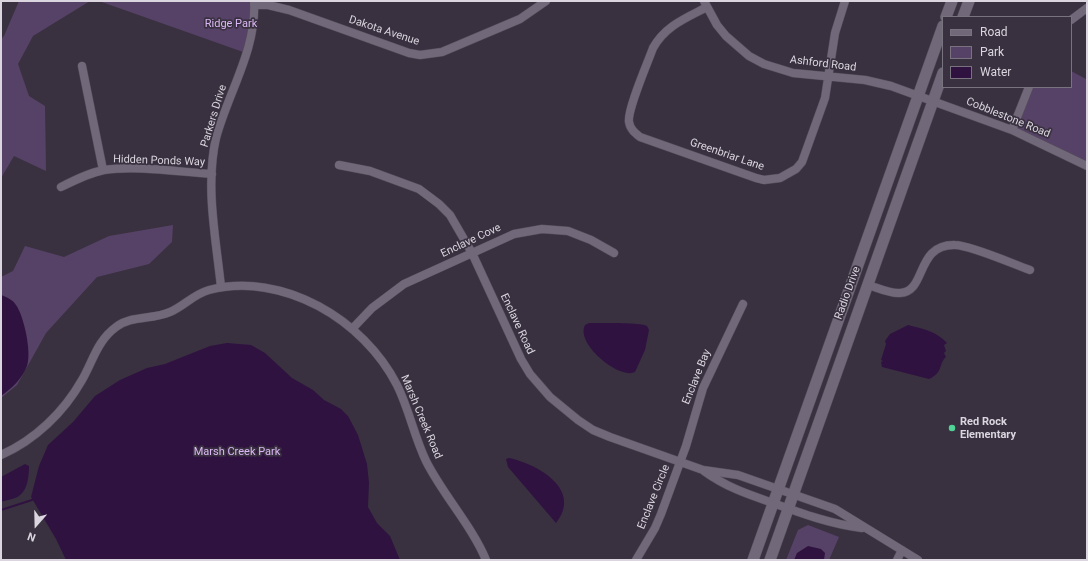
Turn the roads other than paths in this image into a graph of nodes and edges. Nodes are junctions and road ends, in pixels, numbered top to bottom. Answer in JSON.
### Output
{"nodes":[{"id":1,"x":546,"y":1,"type":"edge"},
{"id":2,"x":845,"y":1,"type":"edge"},
{"id":3,"x":952,"y":1,"type":"edge"},
{"id":4,"x":969,"y":1,"type":"edge"},
{"id":5,"x":254,"y":3,"type":"edge"},
{"id":6,"x":706,"y":4,"type":"edge"},
{"id":7,"x":1087,"y":8,"type":"edge"},
{"id":8,"x":946,"y":16,"type":"edge"},
{"id":9,"x":963,"y":16,"type":"edge"},
{"id":10,"x":1072,"y":19,"type":"edge"},
{"id":11,"x":942,"y":29,"type":"edge"},
{"id":12,"x":82,"y":66,"type":"dead end"},
{"id":13,"x":942,"y":76,"type":"edge"},
{"id":14,"x":829,"y":78,"type":"junction"},
{"id":15,"x":1030,"y":88,"type":"edge"},
{"id":16,"x":918,"y":95,"type":"junction"},
{"id":17,"x":933,"y":101,"type":"junction"},
{"id":18,"x":1012,"y":130,"type":"junction"},
{"id":19,"x":339,"y":165,"type":"dead end"},
{"id":20,"x":1087,"y":166,"type":"edge"},
{"id":21,"x":104,"y":170,"type":"junction"},
{"id":22,"x":212,"y":174,"type":"junction"},
{"id":23,"x":61,"y":187,"type":"dead end"},
{"id":24,"x":472,"y":253,"type":"junction"},
{"id":25,"x":614,"y":253,"type":"dead end"},
{"id":26,"x":1030,"y":270,"type":"dead end"},
{"id":27,"x":868,"y":285,"type":"junction"},
{"id":28,"x":221,"y":287,"type":"junction"},
{"id":29,"x":743,"y":304,"type":"dead end"},
{"id":30,"x":352,"y":329,"type":"junction"},
{"id":31,"x":1,"y":455,"type":"edge"},
{"id":32,"x":680,"y":462,"type":"junction"},
{"id":33,"x":703,"y":470,"type":"junction"},
{"id":34,"x":778,"y":489,"type":"junction"},
{"id":35,"x":793,"y":494,"type":"junction"},
{"id":36,"x":773,"y":503,"type":"junction"},
{"id":37,"x":788,"y":509,"type":"junction"},
{"id":38,"x":865,"y":528,"type":"junction"},
{"id":39,"x":902,"y":550,"type":"junction"},
{"id":40,"x":486,"y":560,"type":"edge"},
{"id":41,"x":636,"y":560,"type":"edge"},
{"id":42,"x":753,"y":560,"type":"edge"},
{"id":43,"x":770,"y":560,"type":"edge"},
{"id":44,"x":897,"y":560,"type":"edge"},
{"id":45,"x":918,"y":560,"type":"edge"}],
"edges":[{"from":1,"to":5,"type":"street","name":"Dakota Avenue"},
{"from":2,"to":14,"type":"street","name":"Greenbriar Lane"},
{"from":3,"to":8,"type":"main road"},
{"from":4,"to":9,"type":"main road"},
{"from":5,"to":22,"type":"street","name":"Parkers Drive"},
{"from":6,"to":14,"type":"street","name":"Ashford Road"},
{"from":6,"to":14,"type":"street","name":"Greenbriar Lane"},
{"from":7,"to":10,"type":"street"},
{"from":11,"to":16,"type":"main road","name":"Radio Drive"},
{"from":12,"to":21,"type":"street"},
{"from":13,"to":17,"type":"main road","name":"Radio Drive"},
{"from":14,"to":16,"type":"street","name":"Ashford Road"},
{"from":15,"to":18,"type":"street"},
{"from":16,"to":17,"type":"street","name":"Cobblestone Road"},
{"from":16,"to":34,"type":"main road","name":"Radio Drive"},
{"from":17,"to":18,"type":"street","name":"Cobblestone Road"},
{"from":17,"to":27,"type":"main road","name":"Radio Drive"},
{"from":18,"to":20,"type":"street","name":"Cobblestone Road"},
{"from":19,"to":24,"type":"street","name":"Enclave Road"},
{"from":21,"to":22,"type":"street","name":"Hidden Ponds Way"},
{"from":21,"to":23,"type":"street","name":"Hidden Ponds Way"},
{"from":22,"to":28,"type":"street","name":"Parkers Drive"},
{"from":24,"to":25,"type":"street","name":"Enclave Cove"},
{"from":24,"to":30,"type":"street","name":"Enclave Cove"},
{"from":24,"to":32,"type":"street","name":"Enclave Road"},
{"from":26,"to":27,"type":"street"},
{"from":27,"to":35,"type":"main road","name":"Radio Drive"},
{"from":28,"to":30,"type":"street","name":"Marsh Creek Road"},
{"from":28,"to":31,"type":"street","name":"Marsh Creek Road"},
{"from":29,"to":32,"type":"street","name":"Enclave Bay"},
{"from":30,"to":40,"type":"street","name":"Marsh Creek Road"},
{"from":32,"to":33,"type":"street","name":"Enclave Road"},
{"from":32,"to":41,"type":"street","name":"Enclave Circle"},
{"from":33,"to":34,"type":"street","name":"Enclave Road"},
{"from":33,"to":36,"type":"street","name":"Enclave Road"},
{"from":34,"to":35,"type":"street","name":"Enclave Road"},
{"from":34,"to":36,"type":"main road","name":"Radio Drive"},
{"from":35,"to":37,"type":"main road","name":"Radio Drive"},
{"from":35,"to":38,"type":"street","name":"Enclave Road"},
{"from":36,"to":37,"type":"street","name":"Enclave Road"},
{"from":36,"to":42,"type":"main road","name":"Radio Drive"},
{"from":37,"to":38,"type":"street","name":"Enclave Road"},
{"from":37,"to":43,"type":"main road","name":"Radio Drive"},
{"from":38,"to":39,"type":"street","name":"Enclave Road"},
{"from":39,"to":44,"type":"street"},
{"from":39,"to":45,"type":"street","name":"Enclave Road"}]}
